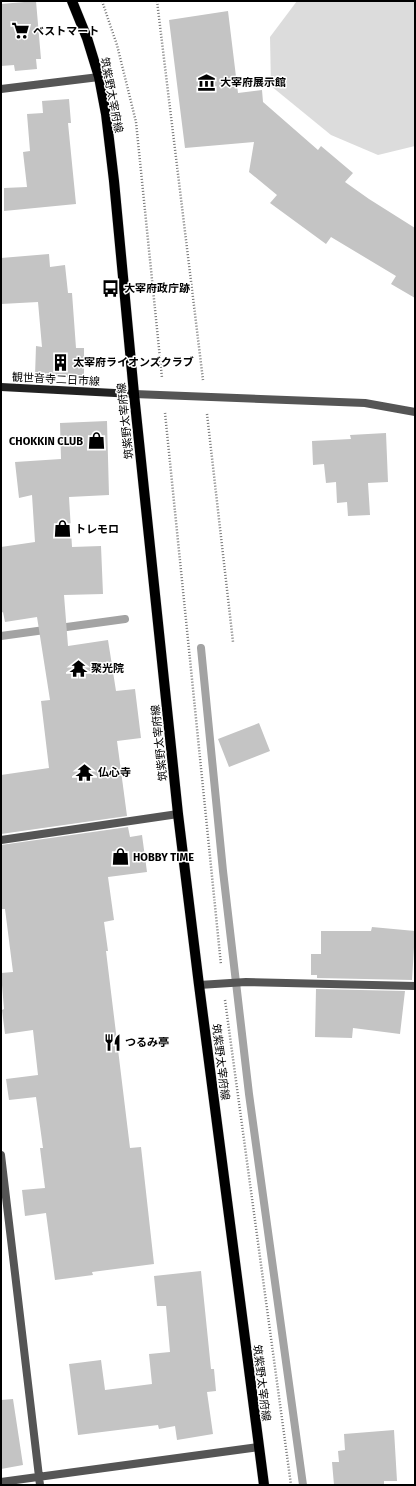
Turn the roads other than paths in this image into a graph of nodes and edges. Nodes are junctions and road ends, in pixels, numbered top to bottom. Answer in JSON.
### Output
{"nodes":[{"id":1,"x":72,"y":1,"type":"edge"},
{"id":2,"x":99,"y":76,"type":"junction"},
{"id":3,"x":1,"y":89,"type":"edge"},
{"id":4,"x":1,"y":387,"type":"edge"},
{"id":5,"x":134,"y":394,"type":"junction"},
{"id":6,"x":415,"y":412,"type":"edge"},
{"id":7,"x":178,"y":814,"type":"junction"},
{"id":8,"x":1,"y":840,"type":"edge"},
{"id":9,"x":199,"y":985,"type":"junction"},
{"id":10,"x":415,"y":986,"type":"edge"},
{"id":11,"x":1,"y":1155,"type":"edge"},
{"id":12,"x":259,"y":1447,"type":"junction"},
{"id":13,"x":40,"y":1481,"type":"edge"},
{"id":14,"x":1,"y":1482,"type":"edge"},
{"id":15,"x":264,"y":1485,"type":"edge"}],
"edges":[{"from":1,"to":2,"type":"main road","name":"筑紫野太宰府線"},
{"from":2,"to":3,"type":"street"},
{"from":2,"to":5,"type":"main road","name":"筑紫野太宰府線"},
{"from":4,"to":5,"type":"main road","name":"観世音寺二日市線"},
{"from":5,"to":6,"type":"street"},
{"from":5,"to":7,"type":"main road","name":"筑紫野太宰府線"},
{"from":7,"to":8,"type":"street"},
{"from":7,"to":9,"type":"main road","name":"筑紫野太宰府線"},
{"from":9,"to":10,"type":"street"},
{"from":9,"to":12,"type":"main road","name":"筑紫野太宰府線"},
{"from":11,"to":13,"type":"street"},
{"from":12,"to":13,"type":"street"},
{"from":12,"to":15,"type":"main road","name":"筑紫野太宰府線"},
{"from":13,"to":14,"type":"street"}]}
